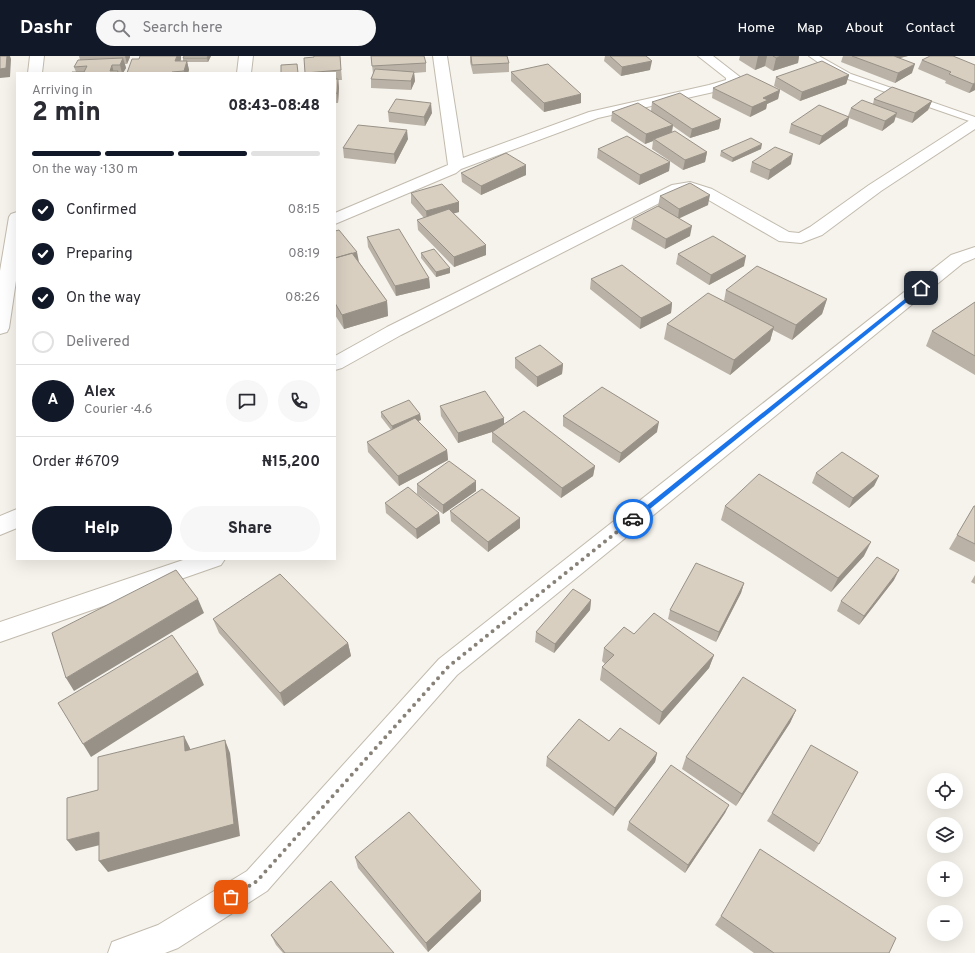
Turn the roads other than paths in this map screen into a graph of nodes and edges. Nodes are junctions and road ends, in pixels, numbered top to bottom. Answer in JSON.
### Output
{"nodes":[{"id":1,"x":37,"y":56,"type":"edge"},
{"id":2,"x":246,"y":56,"type":"edge"},
{"id":3,"x":440,"y":56,"type":"edge"},
{"id":4,"x":705,"y":56,"type":"edge"},
{"id":5,"x":813,"y":56,"type":"edge"},
{"id":6,"x":35,"y":72,"type":"edge"},
{"id":7,"x":244,"y":72,"type":"edge"},
{"id":8,"x":975,"y":122,"type":"edge"},
{"id":9,"x":456,"y":166,"type":"junction"},
{"id":10,"x":336,"y":219,"type":"edge"},
{"id":11,"x":16,"y":224,"type":"edge"},
{"id":12,"x":975,"y":252,"type":"edge"},
{"id":13,"x":0,"y":328,"type":"edge"},
{"id":14,"x":336,"y":363,"type":"edge"},
{"id":15,"x":16,"y":518,"type":"edge"},
{"id":16,"x":0,"y":526,"type":"edge"},
{"id":17,"x":210,"y":560,"type":"edge"},
{"id":18,"x":0,"y":632,"type":"edge"},
{"id":19,"x":123,"y":953,"type":"edge"}],
"edges":[{"from":1,"to":6,"type":"street"},
{"from":2,"to":7,"type":"street"},
{"from":3,"to":9,"type":"street"},
{"from":4,"to":9,"type":"street"},
{"from":5,"to":8,"type":"lane"},
{"from":8,"to":14,"type":"street"},
{"from":9,"to":10,"type":"street"},
{"from":11,"to":13,"type":"street"},
{"from":12,"to":19,"type":"street"},
{"from":15,"to":16,"type":"street"},
{"from":17,"to":18,"type":"street"}]}
